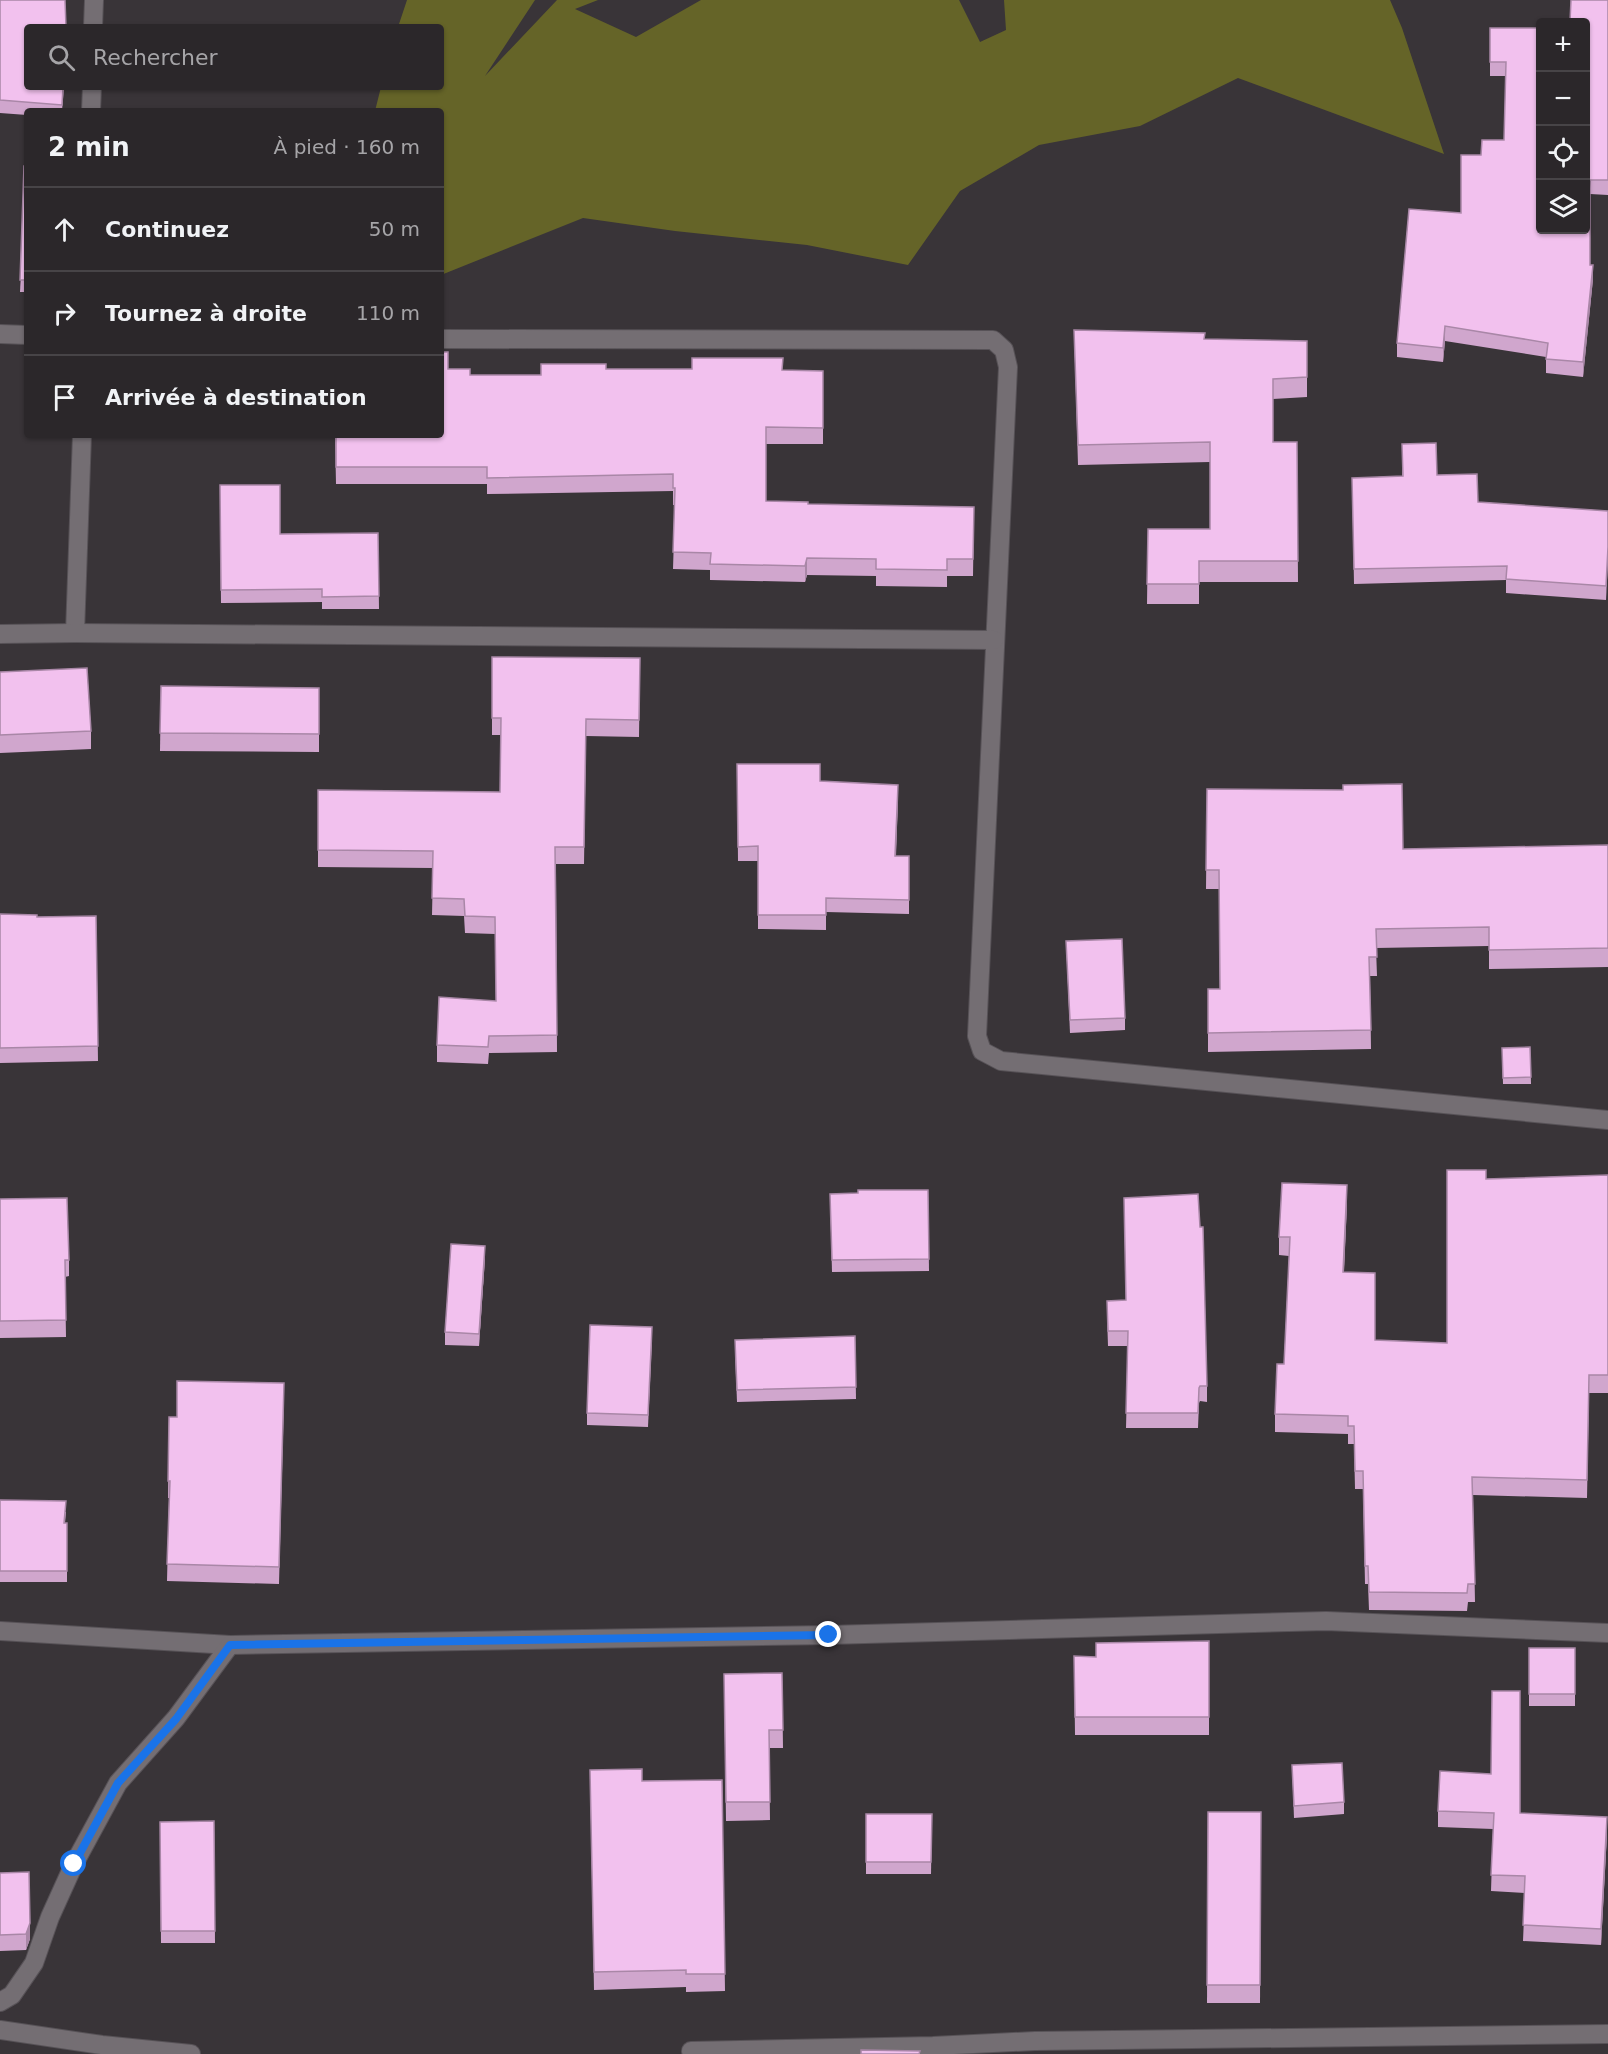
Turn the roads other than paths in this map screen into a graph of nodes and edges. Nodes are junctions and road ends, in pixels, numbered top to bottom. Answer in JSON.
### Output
{"nodes":[{"id":1,"x":94,"y":0,"type":"edge"},
{"id":2,"x":93,"y":24,"type":"edge"},
{"id":3,"x":92,"y":90,"type":"edge"},
{"id":4,"x":91,"y":108,"type":"edge"},
{"id":5,"x":0,"y":334,"type":"edge"},
{"id":6,"x":24,"y":335,"type":"edge"},
{"id":7,"x":444,"y":339,"type":"edge"},
{"id":8,"x":82,"y":438,"type":"edge"},
{"id":9,"x":75,"y":633,"type":"junction"},
{"id":10,"x":0,"y":634,"type":"edge"},
{"id":11,"x":994,"y":640,"type":"junction"},
{"id":12,"x":1608,"y":1120,"type":"edge"},
{"id":13,"x":0,"y":1632,"type":"edge"},
{"id":14,"x":1608,"y":1633,"type":"edge"},
{"id":15,"x":230,"y":1645,"type":"junction"},
{"id":16,"x":0,"y":2002,"type":"edge"},
{"id":17,"x":0,"y":2030,"type":"edge"},
{"id":18,"x":1608,"y":2034,"type":"edge"},
{"id":19,"x":1034,"y":2048,"type":"edge"},
{"id":20,"x":691,"y":2051,"type":"dead end"},
{"id":21,"x":191,"y":2054,"type":"edge"}],
"edges":[{"from":1,"to":2,"type":"street"},
{"from":3,"to":4,"type":"street"},
{"from":5,"to":6,"type":"street"},
{"from":7,"to":11,"type":"street"},
{"from":8,"to":9,"type":"street"},
{"from":9,"to":10,"type":"street"},
{"from":9,"to":11,"type":"street"},
{"from":11,"to":12,"type":"street"},
{"from":13,"to":15,"type":"street"},
{"from":14,"to":15,"type":"street"},
{"from":15,"to":16,"type":"street"},
{"from":17,"to":21,"type":"street"},
{"from":18,"to":19,"type":"street"},
{"from":19,"to":20,"type":"street"}]}
